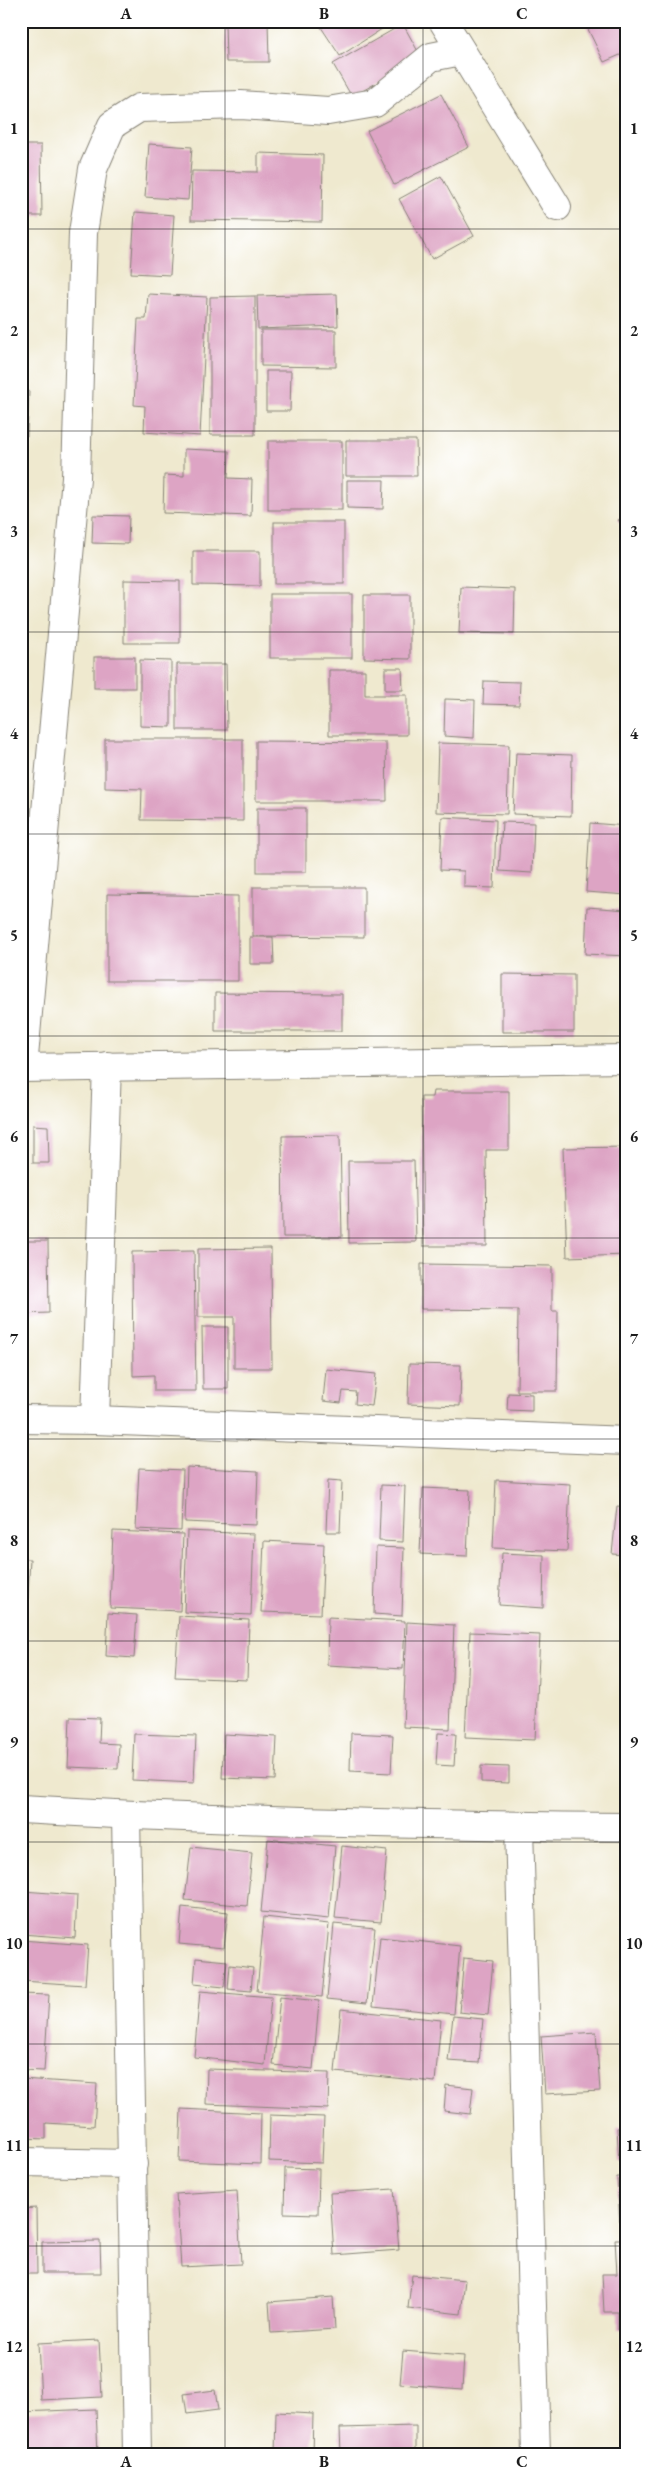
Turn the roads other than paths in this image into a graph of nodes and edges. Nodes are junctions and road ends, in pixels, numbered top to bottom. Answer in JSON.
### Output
{"nodes":[{"id":1,"x":443,"y":21,"type":"edge"},
{"id":2,"x":461,"y":51,"type":"junction"},
{"id":3,"x":557,"y":207,"type":"dead end"},
{"id":4,"x":627,"y":1059,"type":"edge"},
{"id":5,"x":107,"y":1066,"type":"junction"},
{"id":6,"x":22,"y":1068,"type":"edge"},
{"id":7,"x":21,"y":1419,"type":"edge"},
{"id":8,"x":95,"y":1420,"type":"junction"},
{"id":9,"x":627,"y":1441,"type":"edge"},
{"id":10,"x":21,"y":1809,"type":"edge"},
{"id":11,"x":126,"y":1815,"type":"junction"},
{"id":12,"x":519,"y":1826,"type":"junction"},
{"id":13,"x":627,"y":1827,"type":"edge"},
{"id":14,"x":21,"y":2162,"type":"edge"},
{"id":15,"x":133,"y":2164,"type":"junction"},
{"id":16,"x":137,"y":2454,"type":"edge"},
{"id":17,"x":536,"y":2454,"type":"edge"}],
"edges":[{"from":1,"to":2,"type":"street"},
{"from":2,"to":3,"type":"street"},
{"from":2,"to":6,"type":"street"},
{"from":4,"to":5,"type":"street"},
{"from":5,"to":6,"type":"street"},
{"from":5,"to":8,"type":"street"},
{"from":7,"to":8,"type":"street"},
{"from":8,"to":9,"type":"street"},
{"from":10,"to":11,"type":"street"},
{"from":11,"to":12,"type":"street"},
{"from":11,"to":15,"type":"street"},
{"from":12,"to":13,"type":"street"},
{"from":12,"to":17,"type":"street"},
{"from":14,"to":15,"type":"street"},
{"from":15,"to":16,"type":"street"}]}
